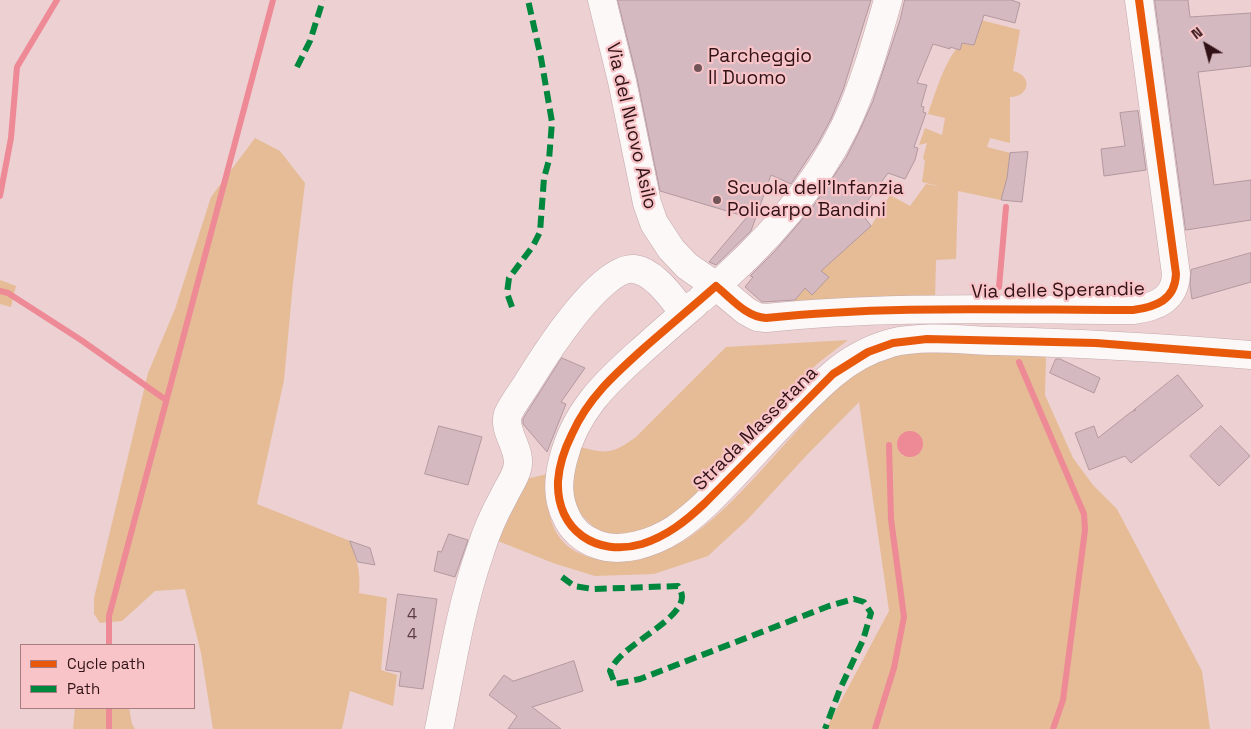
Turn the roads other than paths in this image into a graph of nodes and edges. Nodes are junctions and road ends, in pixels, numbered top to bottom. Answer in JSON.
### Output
{"nodes":[{"id":1,"x":602,"y":0,"type":"edge"},
{"id":2,"x":888,"y":0,"type":"edge"},
{"id":3,"x":1139,"y":0,"type":"edge"},
{"id":4,"x":699,"y":300,"type":"junction"},
{"id":5,"x":1251,"y":355,"type":"edge"},
{"id":6,"x":438,"y":729,"type":"edge"}],
"edges":[{"from":1,"to":4,"type":"street","name":"Via del Nuovo Asilo"},
{"from":2,"to":4,"type":"street","name":"Strada Massetana"},
{"from":3,"to":4,"type":"street","name":"Via delle Sperandie"},
{"from":4,"to":5,"type":"street","name":"Strada Massetana"},
{"from":4,"to":6,"type":"street"}]}
